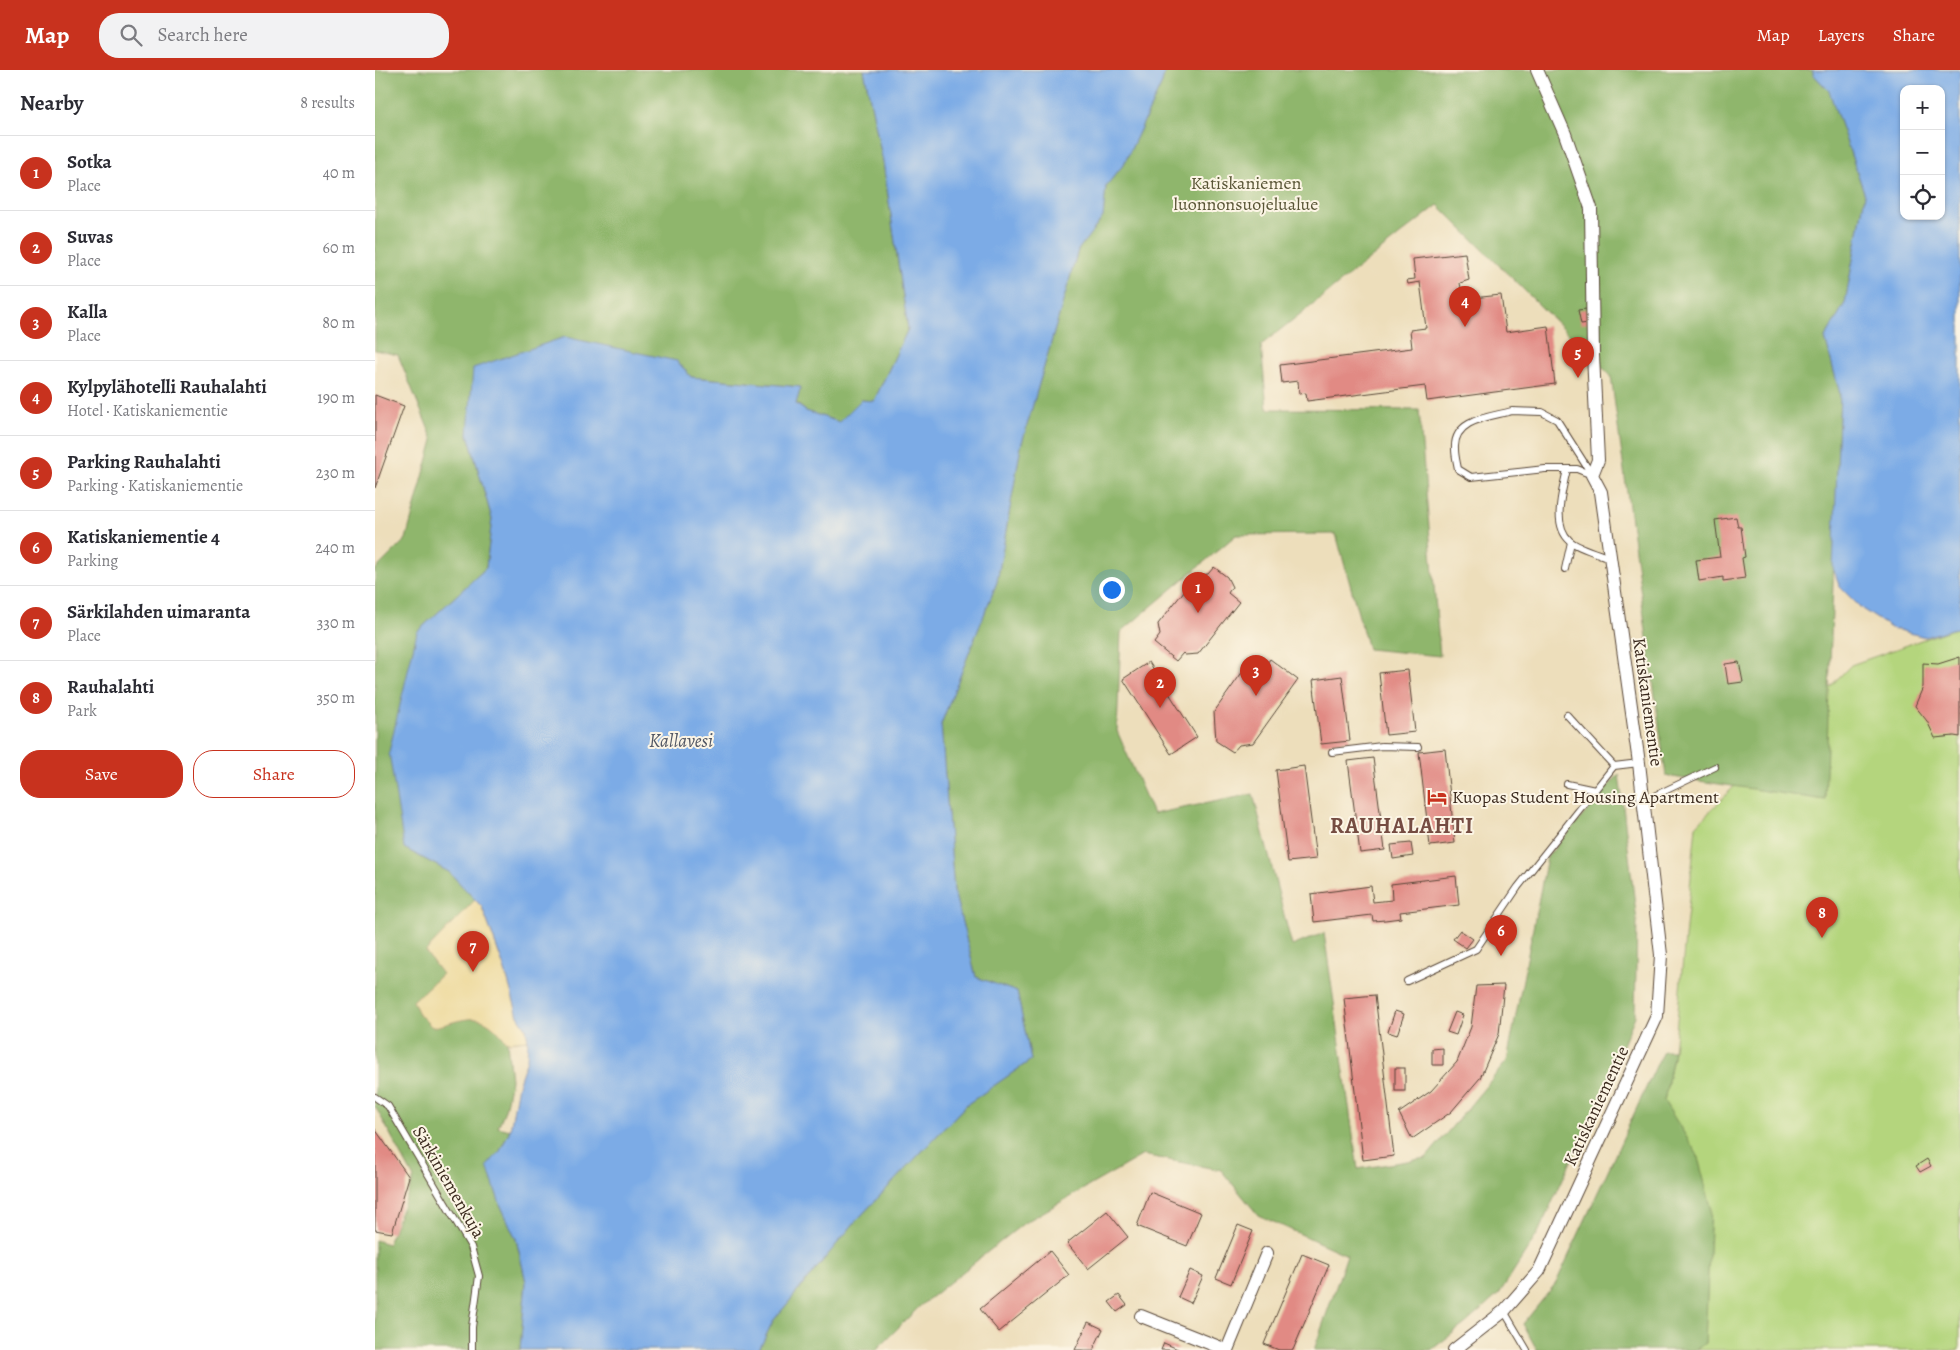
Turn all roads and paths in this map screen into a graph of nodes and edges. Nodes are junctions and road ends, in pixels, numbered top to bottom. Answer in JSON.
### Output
{"nodes":[{"id":1,"x":1537,"y":70,"type":"edge"},
{"id":2,"x":1567,"y":469,"type":"junction"},
{"id":3,"x":1592,"y":474,"type":"junction"},
{"id":4,"x":1571,"y":542,"type":"junction"},
{"id":5,"x":1610,"y":558,"type":"junction"},
{"id":6,"x":1565,"y":569,"type":"dead end"},
{"id":7,"x":1567,"y":715,"type":"dead end"},
{"id":8,"x":1418,"y":747,"type":"dead end"},
{"id":9,"x":1332,"y":752,"type":"dead end"},
{"id":10,"x":1639,"y":763,"type":"junction"},
{"id":11,"x":1613,"y":766,"type":"junction"},
{"id":12,"x":1715,"y":767,"type":"dead end"},
{"id":13,"x":1567,"y":784,"type":"dead end"},
{"id":14,"x":1595,"y":790,"type":"junction"},
{"id":15,"x":1656,"y":795,"type":"dead end"},
{"id":16,"x":1407,"y":981,"type":"dead end"},
{"id":17,"x":375,"y":1097,"type":"edge"},
{"id":18,"x":1267,"y":1254,"type":"dead end"},
{"id":19,"x":1504,"y":1311,"type":"junction"},
{"id":20,"x":1141,"y":1316,"type":"dead end"},
{"id":21,"x":472,"y":1350,"type":"edge"},
{"id":22,"x":1222,"y":1350,"type":"edge"},
{"id":23,"x":1227,"y":1350,"type":"edge"},
{"id":24,"x":1455,"y":1350,"type":"edge"},
{"id":25,"x":1527,"y":1350,"type":"edge"}],
"edges":[{"from":1,"to":3,"type":"street"},
{"from":2,"to":3,"type":"lane"},
{"from":2,"to":3,"type":"lane"},
{"from":2,"to":4,"type":"lane"},
{"from":3,"to":5,"type":"street","name":"Katiskaniementie"},
{"from":4,"to":5,"type":"lane"},
{"from":4,"to":6,"type":"lane"},
{"from":5,"to":10,"type":"street","name":"Katiskaniementie"},
{"from":7,"to":11,"type":"lane"},
{"from":8,"to":9,"type":"lane"},
{"from":10,"to":11,"type":"lane"},
{"from":10,"to":19,"type":"street","name":"Katiskaniementie"},
{"from":11,"to":14,"type":"lane"},
{"from":12,"to":15,"type":"lane"},
{"from":13,"to":14,"type":"lane"},
{"from":14,"to":16,"type":"lane"},
{"from":17,"to":21,"type":"lane","name":"Särkiniemenkuja"},
{"from":18,"to":23,"type":"street"},
{"from":19,"to":24,"type":"street","name":"Katiskaniementie"},
{"from":19,"to":25,"type":"lane"},
{"from":20,"to":22,"type":"street"}]}
